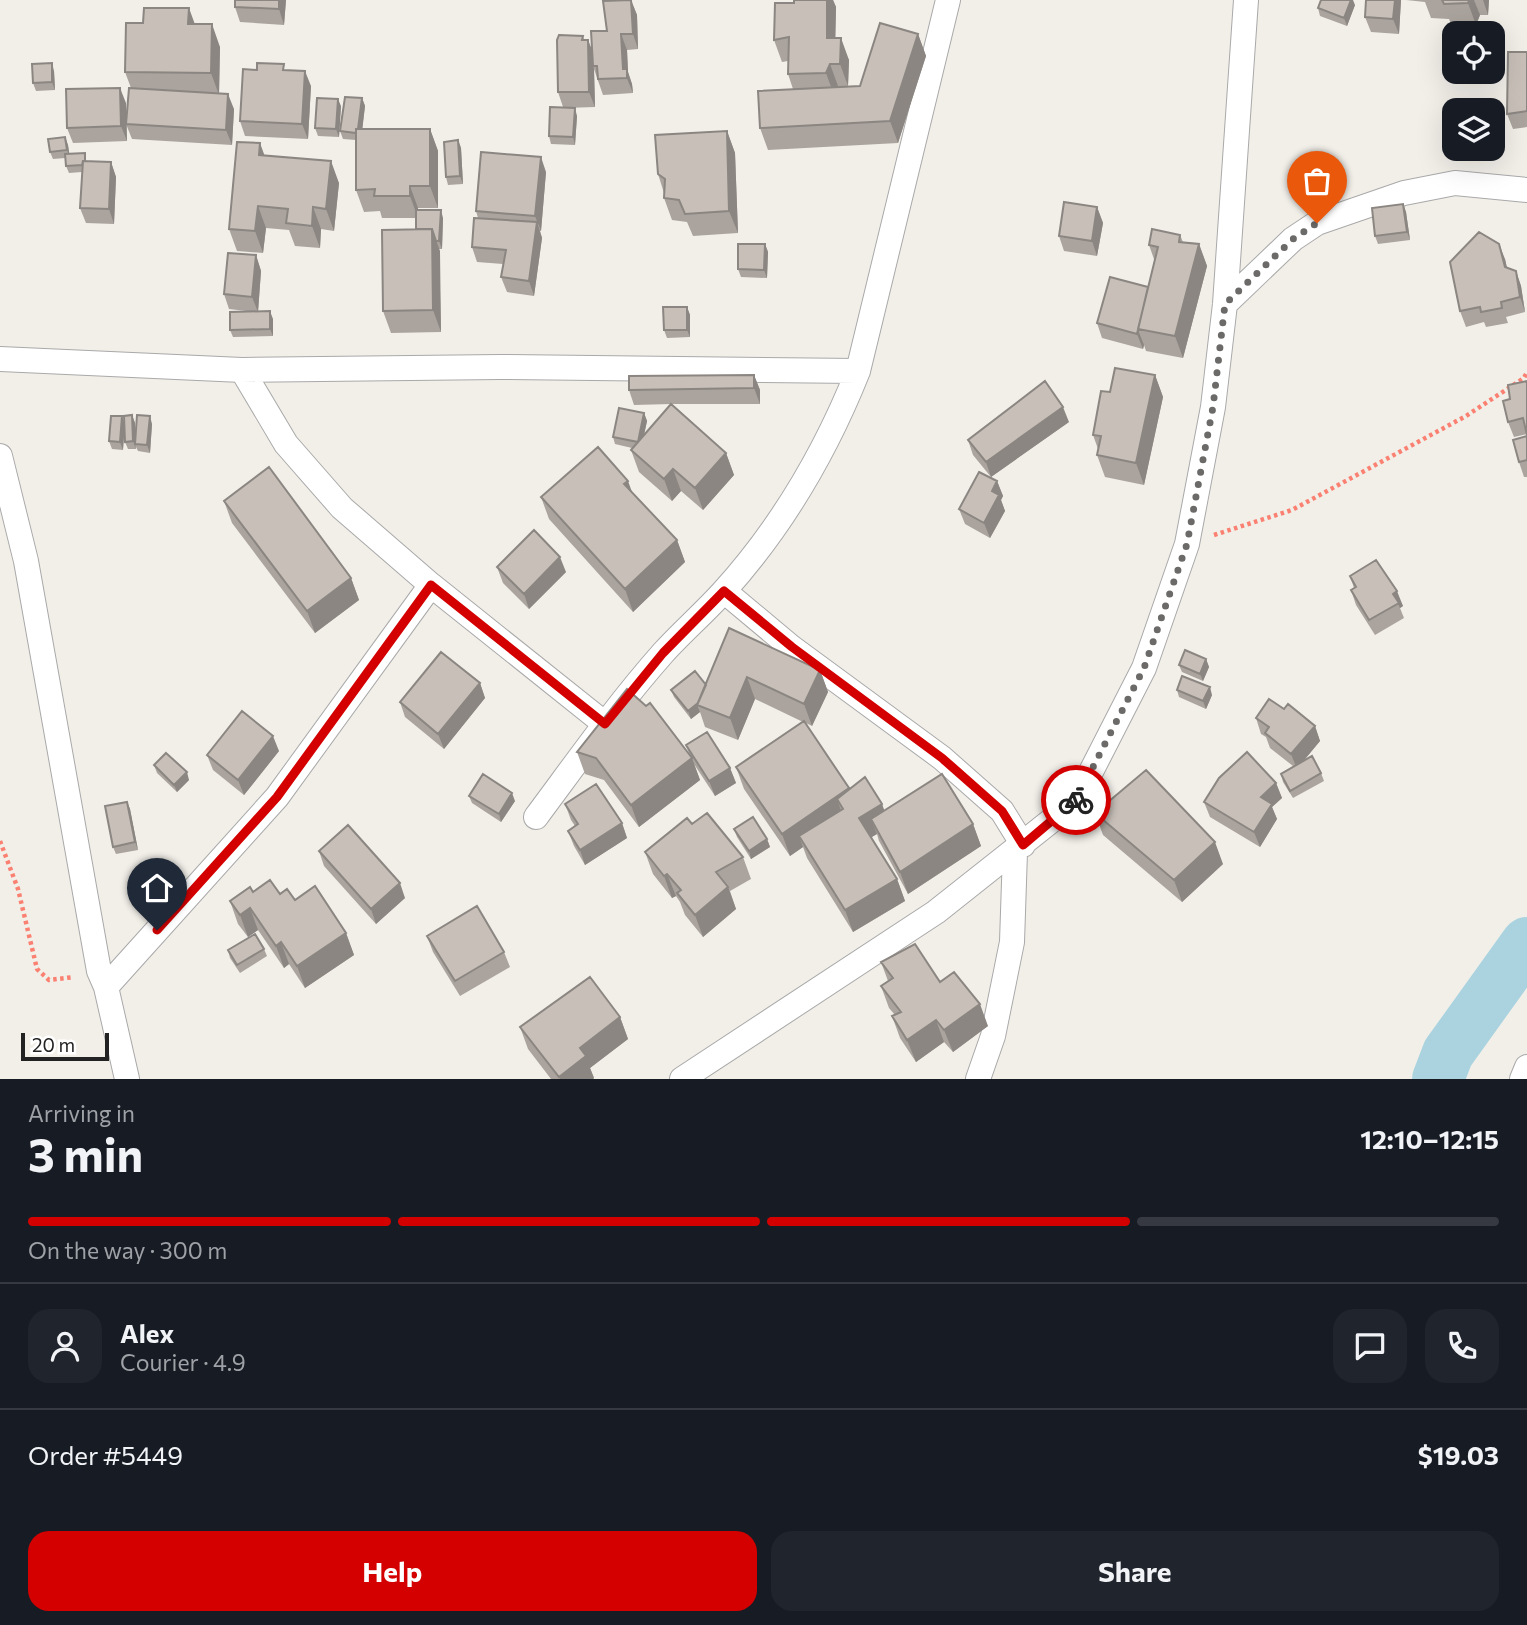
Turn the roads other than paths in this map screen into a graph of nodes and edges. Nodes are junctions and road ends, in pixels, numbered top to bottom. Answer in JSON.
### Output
{"nodes":[{"id":1,"x":948,"y":0,"type":"edge"},
{"id":2,"x":1246,"y":0,"type":"edge"},
{"id":3,"x":1527,"y":190,"type":"edge"},
{"id":4,"x":1225,"y":304,"type":"junction"},
{"id":5,"x":0,"y":359,"type":"edge"},
{"id":6,"x":242,"y":370,"type":"junction"},
{"id":7,"x":858,"y":371,"type":"junction"},
{"id":8,"x":0,"y":456,"type":"edge"},
{"id":9,"x":431,"y":585,"type":"junction"},
{"id":10,"x":724,"y":591,"type":"junction"},
{"id":11,"x":605,"y":724,"type":"junction"},
{"id":12,"x":536,"y":817,"type":"dead end"},
{"id":13,"x":1019,"y":849,"type":"junction"},
{"id":14,"x":102,"y":979,"type":"junction"},
{"id":15,"x":1527,"y":1067,"type":"edge"},
{"id":16,"x":127,"y":1079,"type":"edge"},
{"id":17,"x":681,"y":1079,"type":"edge"},
{"id":18,"x":978,"y":1079,"type":"edge"},
{"id":19,"x":1522,"y":1079,"type":"edge"}],
"edges":[{"from":1,"to":7,"type":"street"},
{"from":2,"to":4,"type":"street"},
{"from":3,"to":4,"type":"street"},
{"from":4,"to":13,"type":"street"},
{"from":5,"to":6,"type":"street"},
{"from":6,"to":7,"type":"street"},
{"from":6,"to":9,"type":"street"},
{"from":7,"to":10,"type":"street"},
{"from":8,"to":14,"type":"street"},
{"from":9,"to":11,"type":"street"},
{"from":9,"to":14,"type":"street"},
{"from":10,"to":11,"type":"street"},
{"from":10,"to":13,"type":"street"},
{"from":11,"to":12,"type":"street"},
{"from":13,"to":17,"type":"street"},
{"from":13,"to":18,"type":"street"},
{"from":14,"to":16,"type":"street"},
{"from":15,"to":19,"type":"street"}]}
